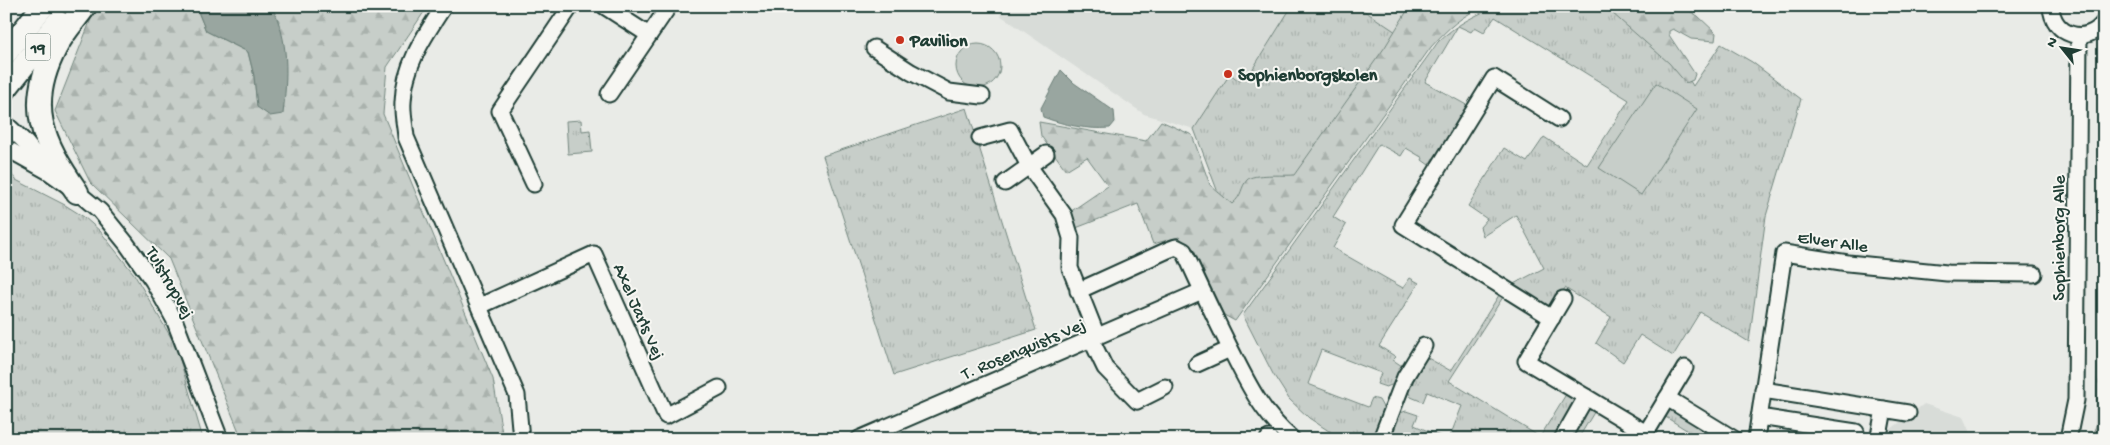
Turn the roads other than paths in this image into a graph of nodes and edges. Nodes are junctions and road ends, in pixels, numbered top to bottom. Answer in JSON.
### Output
{"nodes":[{"id":1,"x":43,"y":6,"type":"edge"},
{"id":2,"x":70,"y":6,"type":"edge"},
{"id":3,"x":85,"y":6,"type":"edge"},
{"id":4,"x":444,"y":6,"type":"edge"},
{"id":5,"x":571,"y":6,"type":"edge"},
{"id":6,"x":604,"y":6,"type":"edge"},
{"id":7,"x":669,"y":6,"type":"edge"},
{"id":8,"x":2047,"y":7,"type":"edge"},
{"id":9,"x":2104,"y":22,"type":"edge"},
{"id":10,"x":649,"y":35,"type":"junction"},
{"id":11,"x":2079,"y":36,"type":"junction"},
{"id":12,"x":874,"y":48,"type":"dead end"},
{"id":13,"x":6,"y":53,"type":"edge"},
{"id":14,"x":6,"y":88,"type":"edge"},
{"id":15,"x":610,"y":94,"type":"dead end"},
{"id":16,"x":982,"y":96,"type":"dead end"},
{"id":17,"x":1559,"y":119,"type":"dead end"},
{"id":18,"x":6,"y":124,"type":"edge"},
{"id":19,"x":980,"y":138,"type":"dead end"},
{"id":20,"x":6,"y":148,"type":"edge"},
{"id":21,"x":1046,"y":154,"type":"dead end"},
{"id":22,"x":1029,"y":166,"type":"junction"},
{"id":23,"x":49,"y":172,"type":"junction"},
{"id":24,"x":1005,"y":182,"type":"dead end"},
{"id":25,"x":534,"y":184,"type":"dead end"},
{"id":26,"x":77,"y":192,"type":"junction"},
{"id":27,"x":2034,"y":274,"type":"dead end"},
{"id":28,"x":1078,"y":291,"type":"junction"},
{"id":29,"x":1202,"y":291,"type":"junction"},
{"id":30,"x":1563,"y":299,"type":"dead end"},
{"id":31,"x":480,"y":306,"type":"junction"},
{"id":32,"x":1552,"y":318,"type":"junction"},
{"id":33,"x":1094,"y":337,"type":"junction"},
{"id":34,"x":1424,"y":346,"type":"dead end"},
{"id":35,"x":1230,"y":349,"type":"junction"},
{"id":36,"x":1197,"y":364,"type":"dead end"},
{"id":37,"x":1686,"y":368,"type":"dead end"},
{"id":38,"x":1165,"y":387,"type":"dead end"},
{"id":39,"x":719,"y":388,"type":"dead end"},
{"id":40,"x":1763,"y":390,"type":"junction"},
{"id":41,"x":1586,"y":397,"type":"junction"},
{"id":42,"x":1667,"y":398,"type":"junction"},
{"id":43,"x":1884,"y":409,"type":"junction"},
{"id":44,"x":1908,"y":413,"type":"dead end"},
{"id":45,"x":1759,"y":417,"type":"junction"},
{"id":46,"x":1856,"y":432,"type":"dead end"},
{"id":47,"x":1880,"y":436,"type":"dead end"},
{"id":48,"x":220,"y":439,"type":"edge"},
{"id":49,"x":521,"y":439,"type":"edge"},
{"id":50,"x":859,"y":439,"type":"edge"},
{"id":51,"x":1292,"y":439,"type":"edge"},
{"id":52,"x":1381,"y":439,"type":"edge"},
{"id":53,"x":1562,"y":439,"type":"edge"},
{"id":54,"x":1734,"y":439,"type":"edge"},
{"id":55,"x":1756,"y":439,"type":"edge"},
{"id":56,"x":2068,"y":439,"type":"edge"}],
"edges":[{"from":1,"to":13,"type":"highway"},
{"from":2,"to":14,"type":"highway","number":"19"},
{"from":3,"to":26,"type":"highway"},
{"from":4,"to":31,"type":"street"},
{"from":5,"to":25,"type":"street"},
{"from":6,"to":10,"type":"street"},
{"from":7,"to":10,"type":"street"},
{"from":8,"to":11,"type":"street"},
{"from":9,"to":11,"type":"street"},
{"from":10,"to":15,"type":"street"},
{"from":11,"to":56,"type":"street","name":"Sophienborg Alle"},
{"from":12,"to":16,"type":"street"},
{"from":17,"to":32,"type":"street"},
{"from":18,"to":23,"type":"street","name":"Tulstrupvej"},
{"from":19,"to":22,"type":"street"},
{"from":20,"to":23,"type":"street","name":"Tulstrupvej"},
{"from":21,"to":22,"type":"street"},
{"from":22,"to":24,"type":"street"},
{"from":22,"to":28,"type":"street"},
{"from":23,"to":26,"type":"street","name":"Tulstrupvej"},
{"from":26,"to":48,"type":"street","name":"Tulstrupvej"},
{"from":27,"to":40,"type":"street","name":"Elver Alle"},
{"from":28,"to":29,"type":"street"},
{"from":28,"to":33,"type":"street"},
{"from":29,"to":33,"type":"street","name":"T. Rosenquists Vej"},
{"from":29,"to":35,"type":"street"},
{"from":30,"to":32,"type":"street"},
{"from":31,"to":39,"type":"street","name":"Axel Jarls Vej"},
{"from":31,"to":49,"type":"street"},
{"from":32,"to":41,"type":"street"},
{"from":33,"to":38,"type":"street"},
{"from":33,"to":50,"type":"street","name":"T. Rosenquists Vej"},
{"from":34,"to":52,"type":"street"},
{"from":35,"to":36,"type":"street"},
{"from":35,"to":51,"type":"street"},
{"from":37,"to":42,"type":"street"},
{"from":40,"to":43,"type":"street"},
{"from":40,"to":45,"type":"street","name":"Elver Alle"},
{"from":41,"to":42,"type":"street"},
{"from":41,"to":53,"type":"street"},
{"from":42,"to":54,"type":"street"},
{"from":43,"to":44,"type":"street"},
{"from":43,"to":47,"type":"street"},
{"from":45,"to":46,"type":"street"},
{"from":45,"to":55,"type":"street","name":"Elver Alle"}]}
